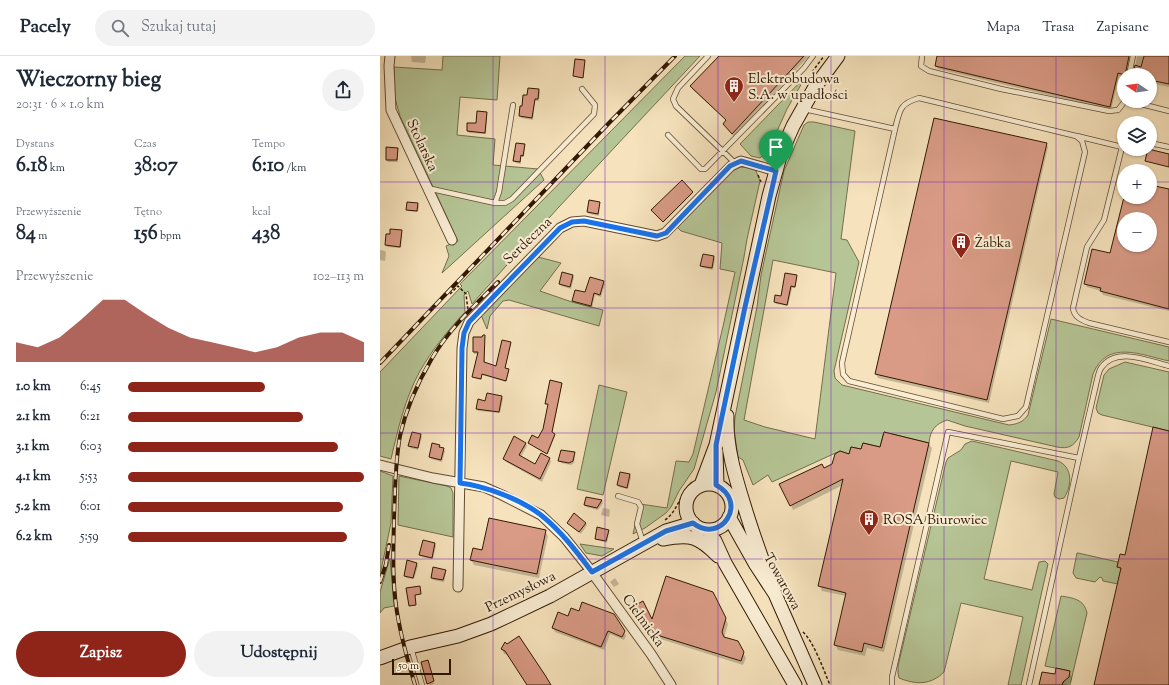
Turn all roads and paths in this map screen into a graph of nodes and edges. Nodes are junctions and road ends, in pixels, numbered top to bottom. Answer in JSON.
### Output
{"nodes":[{"id":1,"x":390,"y":56,"type":"edge"},
{"id":2,"x":708,"y":56,"type":"edge"},
{"id":3,"x":813,"y":56,"type":"edge"},
{"id":4,"x":838,"y":56,"type":"edge"},
{"id":5,"x":922,"y":56,"type":"edge"},
{"id":6,"x":1133,"y":56,"type":"edge"},
{"id":7,"x":1130,"y":68,"type":"edge"},
{"id":8,"x":582,"y":89,"type":"dead end"},
{"id":9,"x":513,"y":104,"type":"dead end"},
{"id":10,"x":1119,"y":108,"type":"edge"},
{"id":11,"x":1157,"y":108,"type":"edge"},
{"id":12,"x":803,"y":109,"type":"junction"},
{"id":13,"x":1169,"y":111,"type":"edge"},
{"id":14,"x":895,"y":129,"type":"junction"},
{"id":15,"x":668,"y":135,"type":"dead end"},
{"id":16,"x":1076,"y":136,"type":"junction"},
{"id":17,"x":1157,"y":144,"type":"edge"},
{"id":18,"x":1117,"y":145,"type":"edge"},
{"id":19,"x":1169,"y":147,"type":"edge"},
{"id":20,"x":723,"y":152,"type":"junction"},
{"id":21,"x":1120,"y":156,"type":"edge"},
{"id":22,"x":735,"y":163,"type":"junction"},
{"id":23,"x":776,"y":171,"type":"junction"},
{"id":24,"x":427,"y":188,"type":"junction"},
{"id":25,"x":495,"y":203,"type":"junction"},
{"id":26,"x":452,"y":240,"type":"dead end"},
{"id":27,"x":450,"y":294,"type":"dead end"},
{"id":28,"x":469,"y":322,"type":"junction"},
{"id":29,"x":1169,"y":342,"type":"edge"},
{"id":30,"x":1169,"y":366,"type":"edge"},
{"id":31,"x":729,"y":382,"type":"junction"},
{"id":32,"x":716,"y":445,"type":"junction"},
{"id":33,"x":1079,"y":458,"type":"junction"},
{"id":34,"x":380,"y":465,"type":"edge"},
{"id":35,"x":460,"y":483,"type":"junction"},
{"id":36,"x":696,"y":484,"type":"junction"},
{"id":37,"x":716,"y":485,"type":"junction"},
{"id":38,"x":618,"y":496,"type":"dead end"},
{"id":39,"x":686,"y":509,"type":"junction"},
{"id":40,"x":729,"y":517,"type":"junction"},
{"id":41,"x":693,"y":523,"type":"junction"},
{"id":42,"x":662,"y":527,"type":"junction"},
{"id":43,"x":707,"y":530,"type":"junction"},
{"id":44,"x":646,"y":542,"type":"junction"},
{"id":45,"x":725,"y":563,"type":"junction"},
{"id":46,"x":592,"y":572,"type":"junction"},
{"id":47,"x":458,"y":587,"type":"dead end"},
{"id":48,"x":775,"y":594,"type":"junction"},
{"id":49,"x":802,"y":631,"type":"dead end"},
{"id":50,"x":410,"y":647,"type":"junction"},
{"id":51,"x":380,"y":658,"type":"edge"},
{"id":52,"x":422,"y":685,"type":"edge"},
{"id":53,"x":672,"y":685,"type":"edge"},
{"id":54,"x":795,"y":685,"type":"edge"},
{"id":55,"x":815,"y":685,"type":"edge"},
{"id":56,"x":830,"y":685,"type":"edge"},
{"id":57,"x":892,"y":685,"type":"edge"},
{"id":58,"x":1029,"y":685,"type":"edge"}],
"edges":[{"from":1,"to":24,"type":"street","name":"Stolarska"},
{"from":2,"to":20,"type":"lane"},
{"from":3,"to":20,"type":"lane"},
{"from":4,"to":12,"type":"street"},
{"from":5,"to":10,"type":"lane"},
{"from":6,"to":7,"type":"lane"},
{"from":8,"to":25,"type":"lane"},
{"from":9,"to":25,"type":"lane"},
{"from":11,"to":13,"type":"lane"},
{"from":12,"to":14,"type":"lane"},
{"from":12,"to":23,"type":"street"},
{"from":14,"to":16,"type":"lane"},
{"from":14,"to":16,"type":"lane"},
{"from":15,"to":20,"type":"lane"},
{"from":16,"to":18,"type":"lane"},
{"from":17,"to":19,"type":"lane"},
{"from":20,"to":22,"type":"lane"},
{"from":21,"to":29,"type":"lane"},
{"from":22,"to":23,"type":"street"},
{"from":22,"to":28,"type":"street","name":"Serdeczna"},
{"from":23,"to":31,"type":"street"},
{"from":24,"to":25,"type":"lane"},
{"from":24,"to":26,"type":"street","name":"Stolarska"},
{"from":27,"to":28,"type":"path"},
{"from":28,"to":35,"type":"street","name":"Serdeczna"},
{"from":30,"to":33,"type":"lane"},
{"from":31,"to":32,"type":"street"},
{"from":31,"to":48,"type":"street"},
{"from":32,"to":36,"type":"street"},
{"from":32,"to":37,"type":"street"},
{"from":33,"to":57,"type":"lane"},
{"from":33,"to":58,"type":"lane"},
{"from":34,"to":35,"type":"street","name":"Cielmicka"},
{"from":35,"to":46,"type":"street","name":"Cielmicka"},
{"from":35,"to":47,"type":"street","name":"Serdeczna"},
{"from":36,"to":37,"type":"street"},
{"from":36,"to":39,"type":"street"},
{"from":36,"to":42,"type":"path"},
{"from":37,"to":40,"type":"street"},
{"from":38,"to":44,"type":"lane"},
{"from":39,"to":41,"type":"street"},
{"from":39,"to":42,"type":"street","name":"Przemysłowa"},
{"from":40,"to":43,"type":"street"},
{"from":40,"to":48,"type":"street","name":"Towarowa"},
{"from":41,"to":42,"type":"street","name":"Przemysłowa"},
{"from":41,"to":43,"type":"street"},
{"from":42,"to":44,"type":"street","name":"Przemysłowa"},
{"from":43,"to":45,"type":"street"},
{"from":44,"to":45,"type":"street"},
{"from":44,"to":46,"type":"street","name":"Przemysłowa"},
{"from":45,"to":54,"type":"street"},
{"from":46,"to":50,"type":"street","name":"Przemysłowa"},
{"from":46,"to":53,"type":"street","name":"Cielmicka"},
{"from":48,"to":55,"type":"street","name":"Towarowa"},
{"from":49,"to":56,"type":"path"},
{"from":50,"to":51,"type":"street","name":"Przemysłowa"},
{"from":50,"to":52,"type":"lane"}]}
